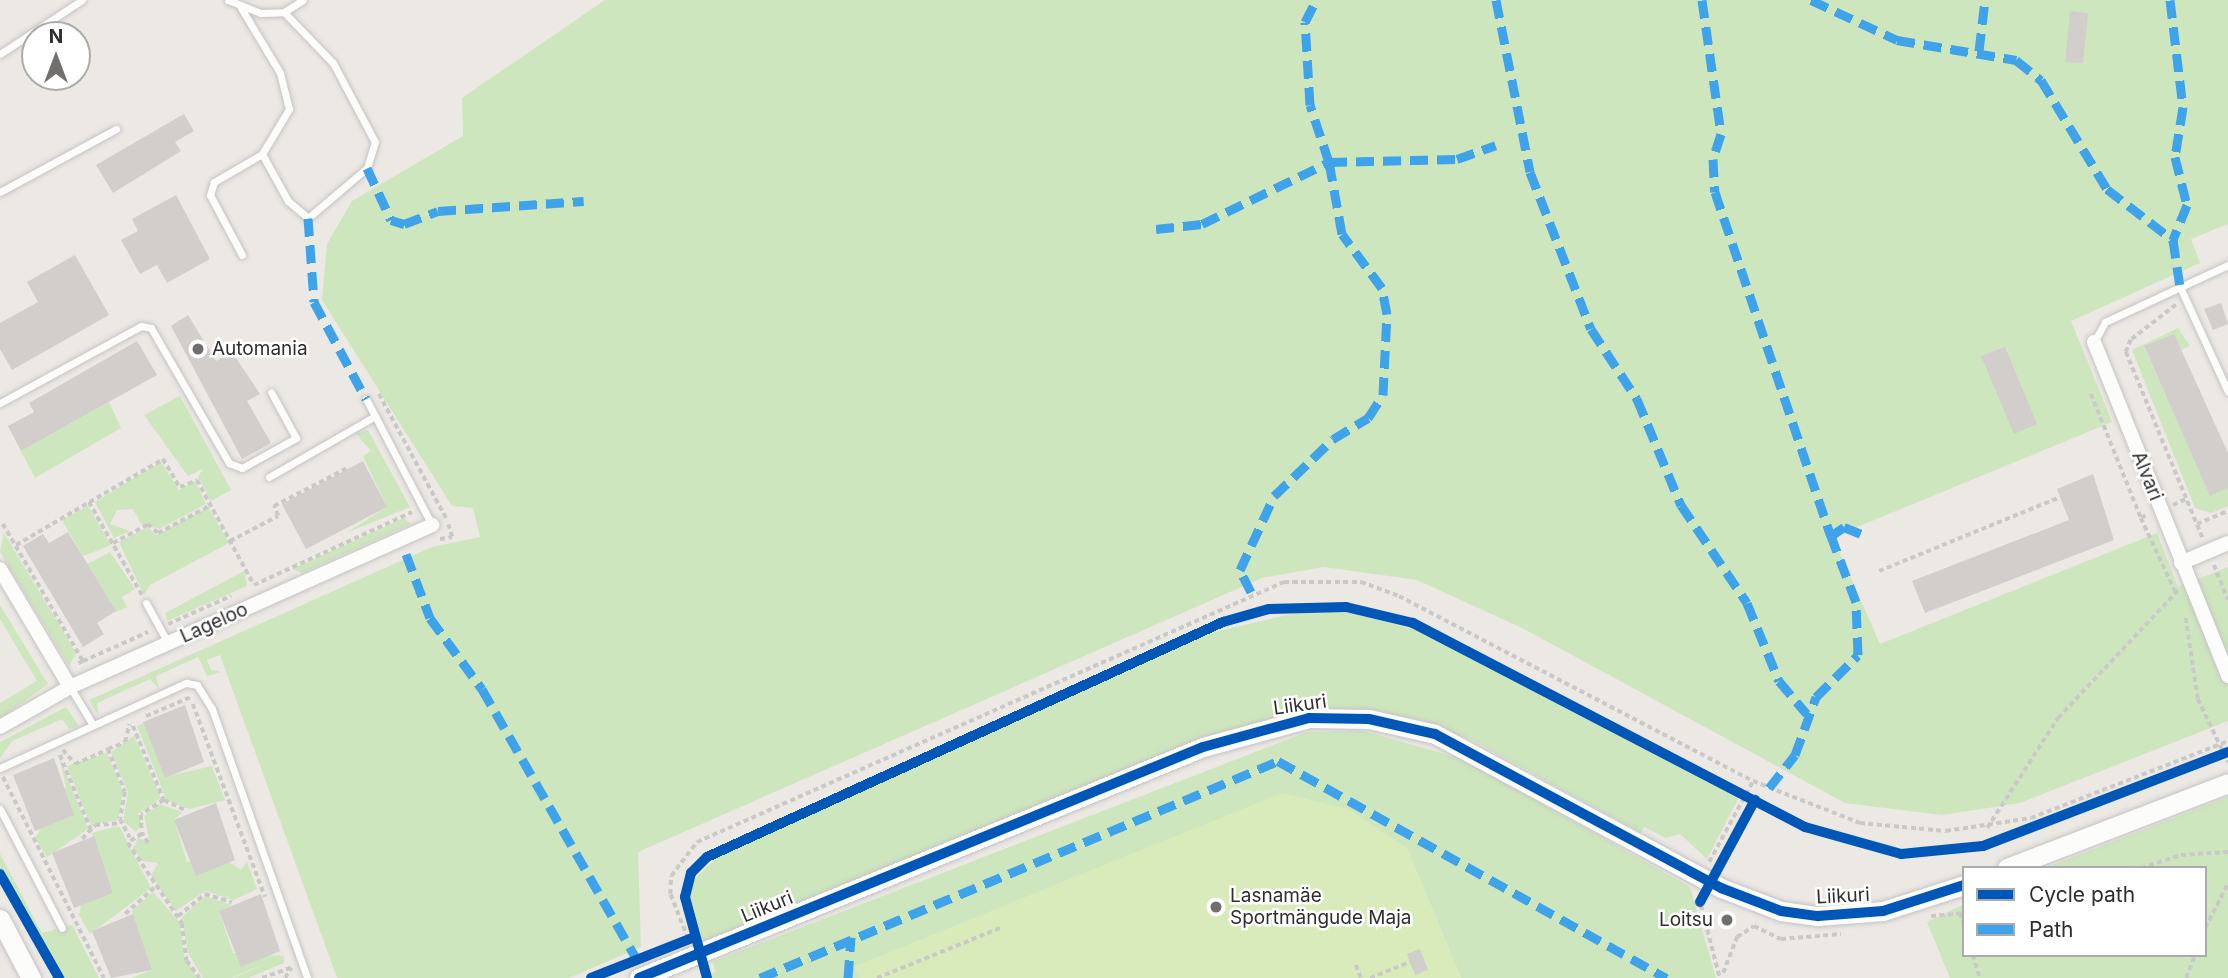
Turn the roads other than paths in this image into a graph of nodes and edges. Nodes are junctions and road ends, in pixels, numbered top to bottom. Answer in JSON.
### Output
{"nodes":[{"id":1,"x":82,"y":0,"type":"edge"},
{"id":2,"x":228,"y":0,"type":"edge"},
{"id":3,"x":303,"y":0,"type":"edge"},
{"id":4,"x":241,"y":8,"type":"junction"},
{"id":5,"x":284,"y":12,"type":"junction"},
{"id":6,"x":0,"y":54,"type":"edge"},
{"id":7,"x":116,"y":129,"type":"dead end"},
{"id":8,"x":262,"y":155,"type":"junction"},
{"id":9,"x":0,"y":192,"type":"edge"},
{"id":10,"x":242,"y":255,"type":"dead end"},
{"id":11,"x":2228,"y":265,"type":"edge"},
{"id":12,"x":2180,"y":287,"type":"junction"},
{"id":13,"x":2094,"y":342,"type":"joint"},
{"id":14,"x":271,"y":391,"type":"dead end"},
{"id":15,"x":2228,"y":392,"type":"edge"},
{"id":16,"x":366,"y":399,"type":"dead end"},
{"id":17,"x":0,"y":403,"type":"edge"},
{"id":18,"x":375,"y":416,"type":"junction"},
{"id":19,"x":270,"y":477,"type":"dead end"},
{"id":20,"x":432,"y":525,"type":"joint"},
{"id":21,"x":2228,"y":543,"type":"edge"},
{"id":22,"x":0,"y":569,"type":"edge"},
{"id":23,"x":2184,"y":569,"type":"junction"},
{"id":24,"x":146,"y":603,"type":"road end"},
{"id":25,"x":168,"y":644,"type":"junction"},
{"id":26,"x":2228,"y":676,"type":"edge"},
{"id":27,"x":70,"y":687,"type":"junction"},
{"id":28,"x":93,"y":725,"type":"junction"},
{"id":29,"x":0,"y":727,"type":"edge"},
{"id":30,"x":0,"y":768,"type":"edge"},
{"id":31,"x":2228,"y":783,"type":"edge"},
{"id":32,"x":0,"y":809,"type":"edge"},
{"id":33,"x":2012,"y":866,"type":"edge"},
{"id":34,"x":1962,"y":886,"type":"edge"},
{"id":35,"x":0,"y":919,"type":"edge"},
{"id":36,"x":62,"y":928,"type":"dead end"},
{"id":37,"x":31,"y":978,"type":"edge"},
{"id":38,"x":307,"y":978,"type":"edge"},
{"id":39,"x":639,"y":978,"type":"edge"}],
"edges":[{"from":1,"to":6,"type":"lane"},
{"from":2,"to":4,"type":"lane"},
{"from":3,"to":5,"type":"lane"},
{"from":4,"to":5,"type":"lane"},
{"from":4,"to":8,"type":"lane"},
{"from":5,"to":8,"type":"lane"},
{"from":7,"to":9,"type":"lane"},
{"from":8,"to":10,"type":"lane"},
{"from":11,"to":12,"type":"lane"},
{"from":12,"to":13,"type":"lane"},
{"from":12,"to":15,"type":"lane"},
{"from":13,"to":23,"type":"street","name":"Alvari"},
{"from":14,"to":17,"type":"lane"},
{"from":16,"to":18,"type":"lane"},
{"from":18,"to":19,"type":"lane"},
{"from":18,"to":20,"type":"lane"},
{"from":20,"to":25,"type":"street","name":"Lageloo"},
{"from":21,"to":23,"type":"street"},
{"from":22,"to":27,"type":"street"},
{"from":23,"to":26,"type":"street","name":"Alvari"},
{"from":24,"to":25,"type":"lane"},
{"from":25,"to":27,"type":"street","name":"Lageloo"},
{"from":27,"to":28,"type":"lane"},
{"from":27,"to":29,"type":"street","name":"Lageloo"},
{"from":28,"to":30,"type":"lane"},
{"from":28,"to":38,"type":"lane"},
{"from":31,"to":33,"type":"street"},
{"from":32,"to":36,"type":"lane"},
{"from":34,"to":39,"type":"street","name":"Liikuri"},
{"from":35,"to":37,"type":"street"}]}
